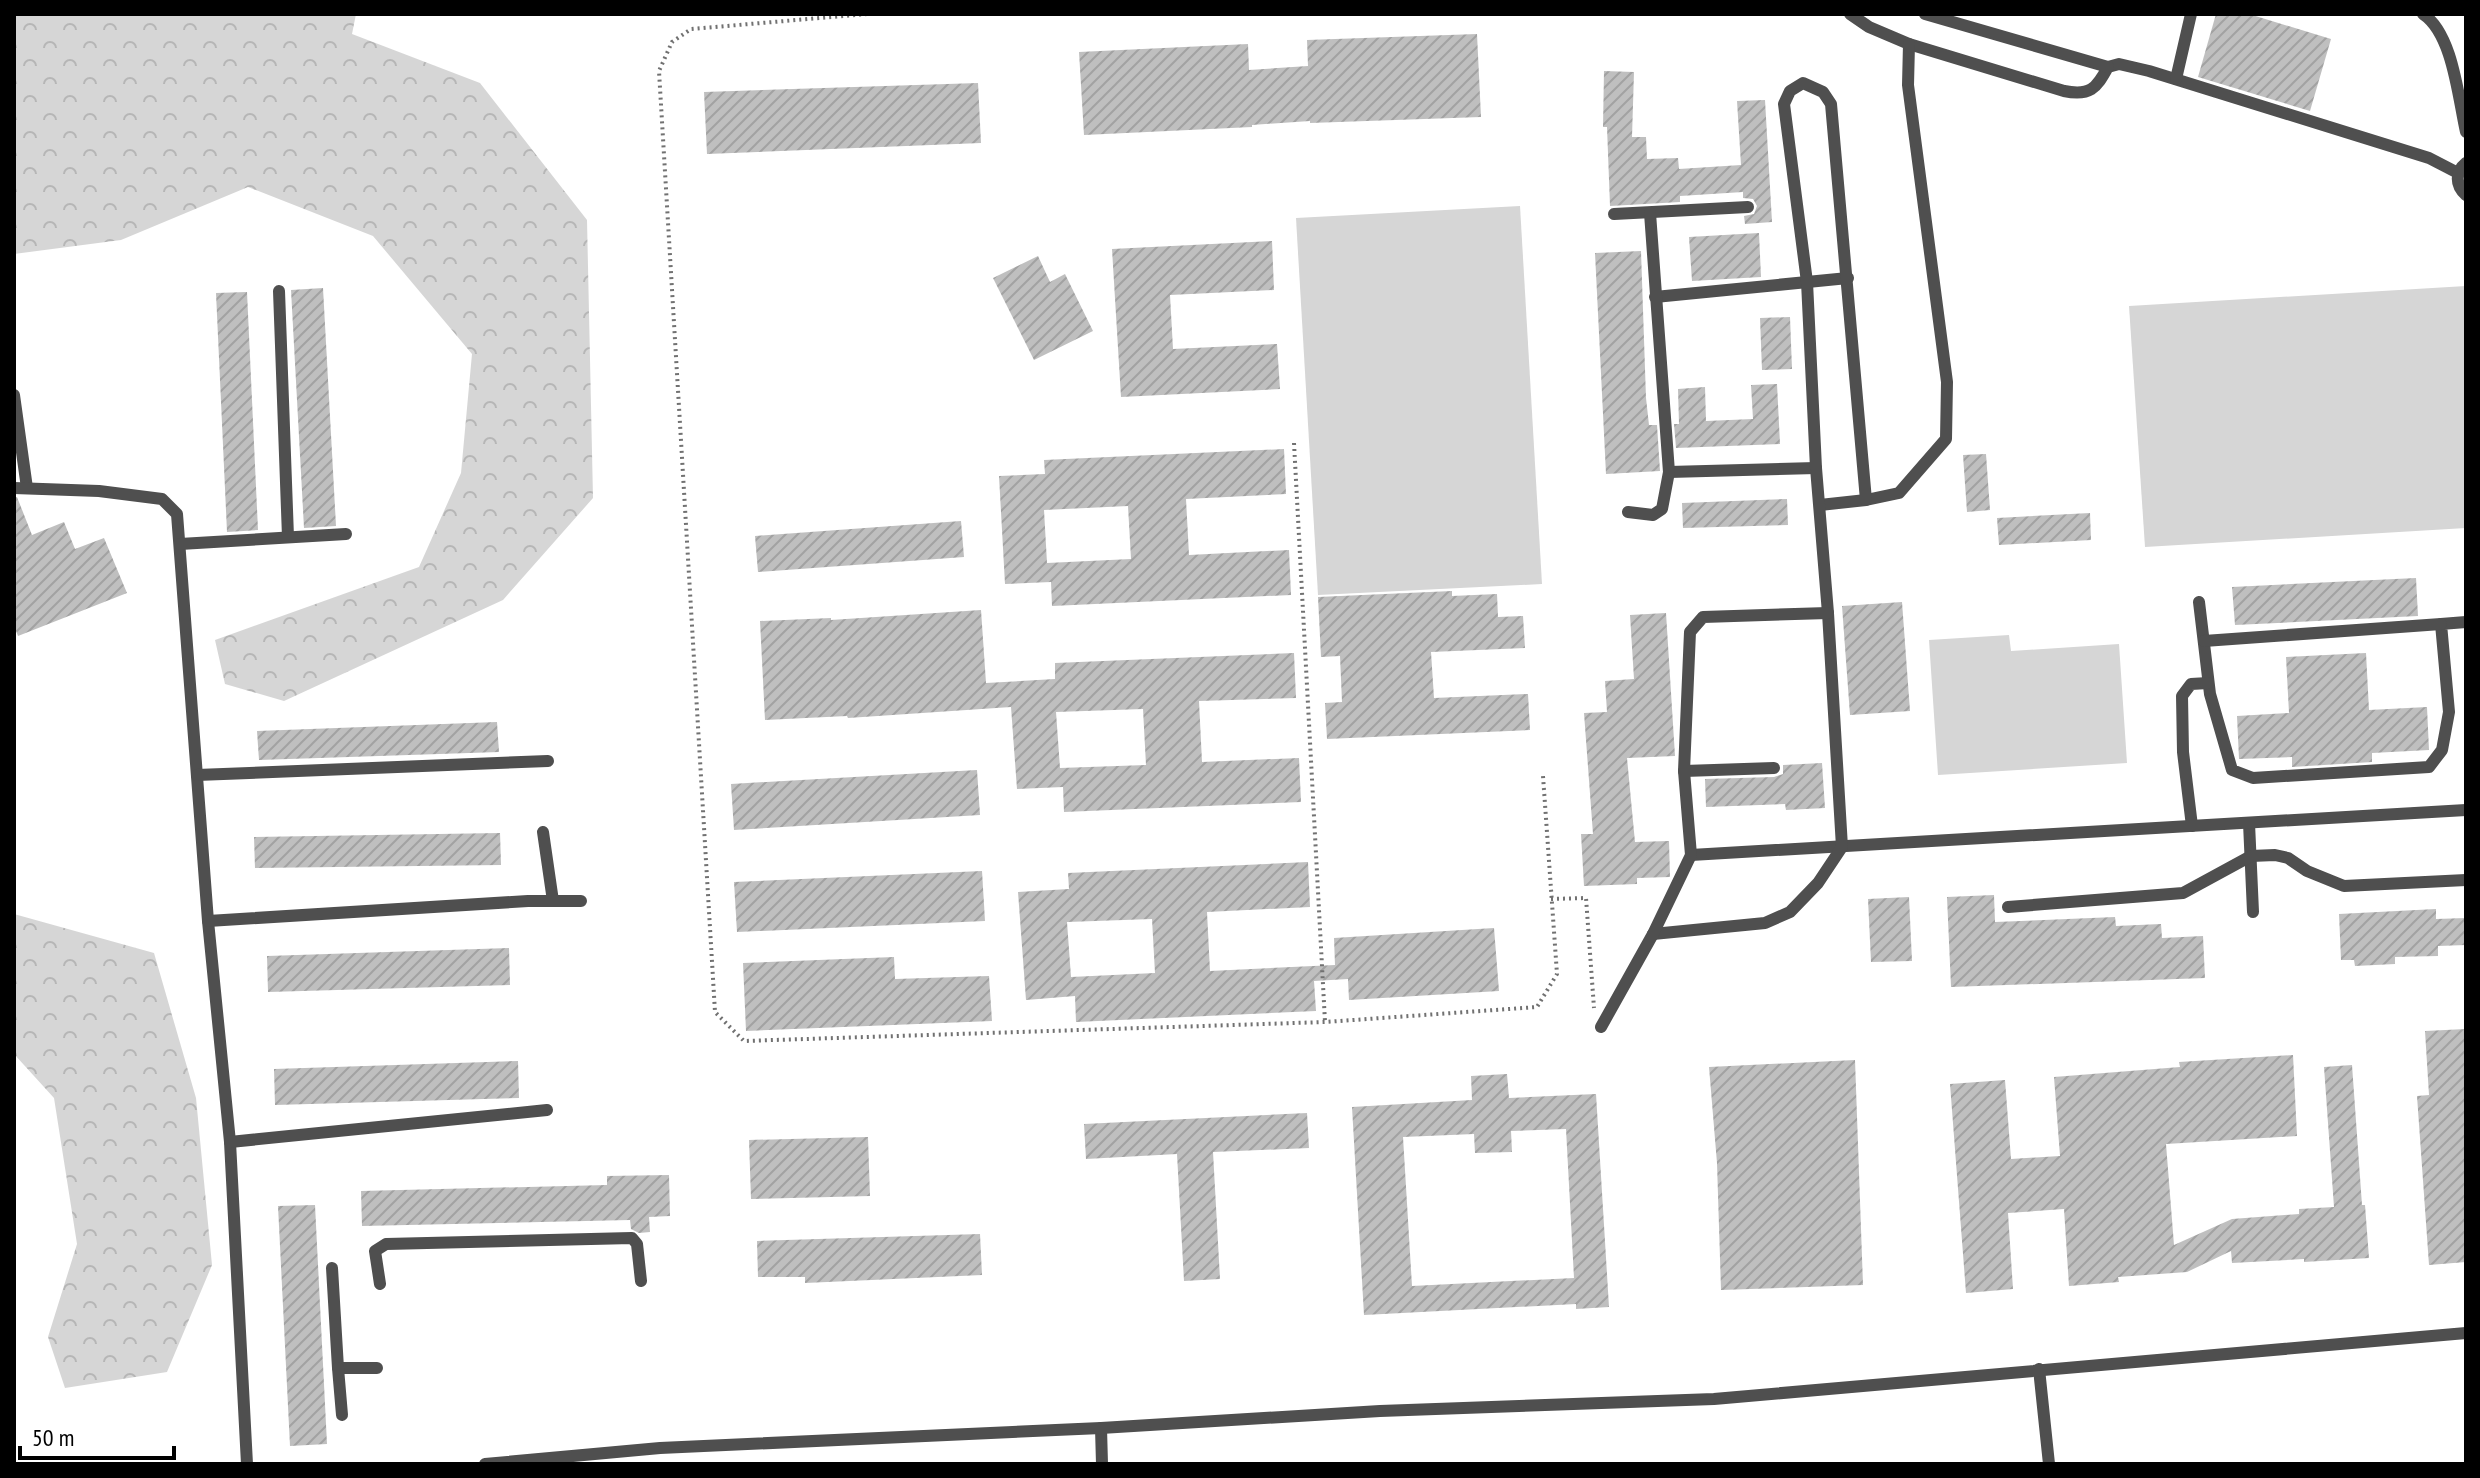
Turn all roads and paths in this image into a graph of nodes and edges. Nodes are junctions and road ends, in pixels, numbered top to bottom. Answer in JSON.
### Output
{"nodes":[{"id":1,"x":867,"y":14,"type":"edge"},
{"id":2,"x":1850,"y":14,"type":"edge"},
{"id":3,"x":1925,"y":14,"type":"edge"},
{"id":4,"x":2191,"y":14,"type":"edge"},
{"id":5,"x":2423,"y":14,"type":"edge"},
{"id":6,"x":1909,"y":44,"type":"junction"},
{"id":7,"x":2108,"y":67,"type":"junction"},
{"id":8,"x":2176,"y":79,"type":"junction"},
{"id":9,"x":2466,"y":132,"type":"edge"},
{"id":10,"x":2462,"y":168,"type":"edge"},
{"id":11,"x":2466,"y":195,"type":"edge"},
{"id":12,"x":1748,"y":207,"type":"dead end"},
{"id":13,"x":1650,"y":213,"type":"junction"},
{"id":14,"x":1614,"y":214,"type":"dead end"},
{"id":15,"x":1848,"y":278,"type":"junction"},
{"id":16,"x":1807,"y":282,"type":"junction"},
{"id":17,"x":279,"y":291,"type":"dead end"},
{"id":18,"x":1655,"y":297,"type":"junction"},
{"id":19,"x":14,"y":395,"type":"edge"},
{"id":20,"x":1294,"y":443,"type":"dead end"},
{"id":21,"x":1816,"y":468,"type":"junction"},
{"id":22,"x":1669,"y":472,"type":"junction"},
{"id":23,"x":20,"y":488,"type":"edge"},
{"id":24,"x":1866,"y":500,"type":"junction"},
{"id":25,"x":1820,"y":505,"type":"junction"},
{"id":26,"x":1628,"y":512,"type":"dead end"},
{"id":27,"x":346,"y":534,"type":"dead end"},
{"id":28,"x":288,"y":537,"type":"junction"},
{"id":29,"x":180,"y":544,"type":"junction"},
{"id":30,"x":2199,"y":602,"type":"dead end"},
{"id":31,"x":1828,"y":613,"type":"junction"},
{"id":32,"x":2466,"y":622,"type":"edge"},
{"id":33,"x":2441,"y":624,"type":"junction"},
{"id":34,"x":2204,"y":641,"type":"junction"},
{"id":35,"x":2208,"y":683,"type":"junction"},
{"id":36,"x":548,"y":761,"type":"dead end"},
{"id":37,"x":1774,"y":768,"type":"dead end"},
{"id":38,"x":1684,"y":771,"type":"junction"},
{"id":39,"x":197,"y":775,"type":"junction"},
{"id":40,"x":1543,"y":776,"type":"dead end"},
{"id":41,"x":2466,"y":810,"type":"edge"},
{"id":42,"x":2249,"y":823,"type":"junction"},
{"id":43,"x":2192,"y":826,"type":"junction"},
{"id":44,"x":543,"y":832,"type":"dead end"},
{"id":45,"x":1842,"y":847,"type":"junction"},
{"id":46,"x":1691,"y":855,"type":"junction"},
{"id":47,"x":2251,"y":856,"type":"junction"},
{"id":48,"x":2466,"y":880,"type":"edge"},
{"id":49,"x":1551,"y":899,"type":"junction"},
{"id":50,"x":553,"y":901,"type":"junction"},
{"id":51,"x":581,"y":901,"type":"dead end"},
{"id":52,"x":2008,"y":907,"type":"dead end"},
{"id":53,"x":2253,"y":912,"type":"dead end"},
{"id":54,"x":208,"y":921,"type":"junction"},
{"id":55,"x":1653,"y":934,"type":"junction"},
{"id":56,"x":1325,"y":1022,"type":"junction"},
{"id":57,"x":1601,"y":1027,"type":"joint"},
{"id":58,"x":547,"y":1110,"type":"dead end"},
{"id":59,"x":230,"y":1142,"type":"junction"},
{"id":60,"x":332,"y":1268,"type":"dead end"},
{"id":61,"x":641,"y":1281,"type":"dead end"},
{"id":62,"x":380,"y":1284,"type":"dead end"},
{"id":63,"x":2466,"y":1333,"type":"edge"},
{"id":64,"x":338,"y":1368,"type":"junction"},
{"id":65,"x":377,"y":1368,"type":"dead end"},
{"id":66,"x":2039,"y":1369,"type":"junction"},
{"id":67,"x":342,"y":1415,"type":"dead end"},
{"id":68,"x":1101,"y":1428,"type":"junction"},
{"id":69,"x":247,"y":1464,"type":"edge"},
{"id":70,"x":485,"y":1464,"type":"edge"},
{"id":71,"x":1102,"y":1464,"type":"edge"},
{"id":72,"x":2049,"y":1464,"type":"edge"}],
"edges":[{"from":1,"to":56,"type":"path"},
{"from":2,"to":6,"type":"lane"},
{"from":3,"to":7,"type":"lane"},
{"from":4,"to":8,"type":"lane"},
{"from":5,"to":9,"type":"lane"},
{"from":6,"to":7,"type":"lane"},
{"from":6,"to":24,"type":"lane"},
{"from":7,"to":8,"type":"lane"},
{"from":8,"to":10,"type":"lane"},
{"from":10,"to":11,"type":"lane"},
{"from":12,"to":13,"type":"lane"},
{"from":13,"to":14,"type":"lane"},
{"from":13,"to":18,"type":"lane"},
{"from":15,"to":16,"type":"lane"},
{"from":15,"to":16,"type":"lane"},
{"from":15,"to":24,"type":"lane"},
{"from":16,"to":18,"type":"lane"},
{"from":16,"to":21,"type":"lane"},
{"from":17,"to":28,"type":"lane"},
{"from":18,"to":22,"type":"lane"},
{"from":19,"to":23,"type":"lane"},
{"from":20,"to":56,"type":"path"},
{"from":21,"to":22,"type":"lane"},
{"from":21,"to":25,"type":"lane"},
{"from":22,"to":26,"type":"lane"},
{"from":23,"to":29,"type":"lane"},
{"from":24,"to":25,"type":"lane"},
{"from":25,"to":31,"type":"lane"},
{"from":27,"to":28,"type":"lane"},
{"from":28,"to":29,"type":"lane"},
{"from":29,"to":39,"type":"lane"},
{"from":30,"to":34,"type":"lane"},
{"from":31,"to":38,"type":"lane"},
{"from":31,"to":45,"type":"lane"},
{"from":32,"to":33,"type":"lane"},
{"from":33,"to":34,"type":"lane"},
{"from":33,"to":35,"type":"lane"},
{"from":34,"to":35,"type":"lane"},
{"from":35,"to":43,"type":"lane"},
{"from":36,"to":39,"type":"lane"},
{"from":37,"to":38,"type":"lane"},
{"from":38,"to":46,"type":"lane"},
{"from":39,"to":54,"type":"lane"},
{"from":40,"to":49,"type":"path"},
{"from":41,"to":42,"type":"lane"},
{"from":42,"to":43,"type":"lane"},
{"from":42,"to":47,"type":"lane"},
{"from":43,"to":45,"type":"lane"},
{"from":44,"to":50,"type":"lane"},
{"from":45,"to":46,"type":"lane"},
{"from":45,"to":55,"type":"lane"},
{"from":46,"to":55,"type":"lane"},
{"from":47,"to":48,"type":"lane"},
{"from":47,"to":52,"type":"lane"},
{"from":47,"to":53,"type":"lane"},
{"from":49,"to":56,"type":"path"},
{"from":49,"to":57,"type":"path"},
{"from":50,"to":51,"type":"lane"},
{"from":50,"to":54,"type":"lane"},
{"from":54,"to":59,"type":"lane"},
{"from":55,"to":57,"type":"lane"},
{"from":58,"to":59,"type":"lane"},
{"from":59,"to":69,"type":"lane"},
{"from":60,"to":64,"type":"lane"},
{"from":61,"to":62,"type":"lane"},
{"from":63,"to":66,"type":"lane"},
{"from":64,"to":65,"type":"lane"},
{"from":64,"to":67,"type":"lane"},
{"from":66,"to":68,"type":"lane"},
{"from":66,"to":72,"type":"lane"},
{"from":68,"to":70,"type":"lane"},
{"from":68,"to":71,"type":"lane"}]}
